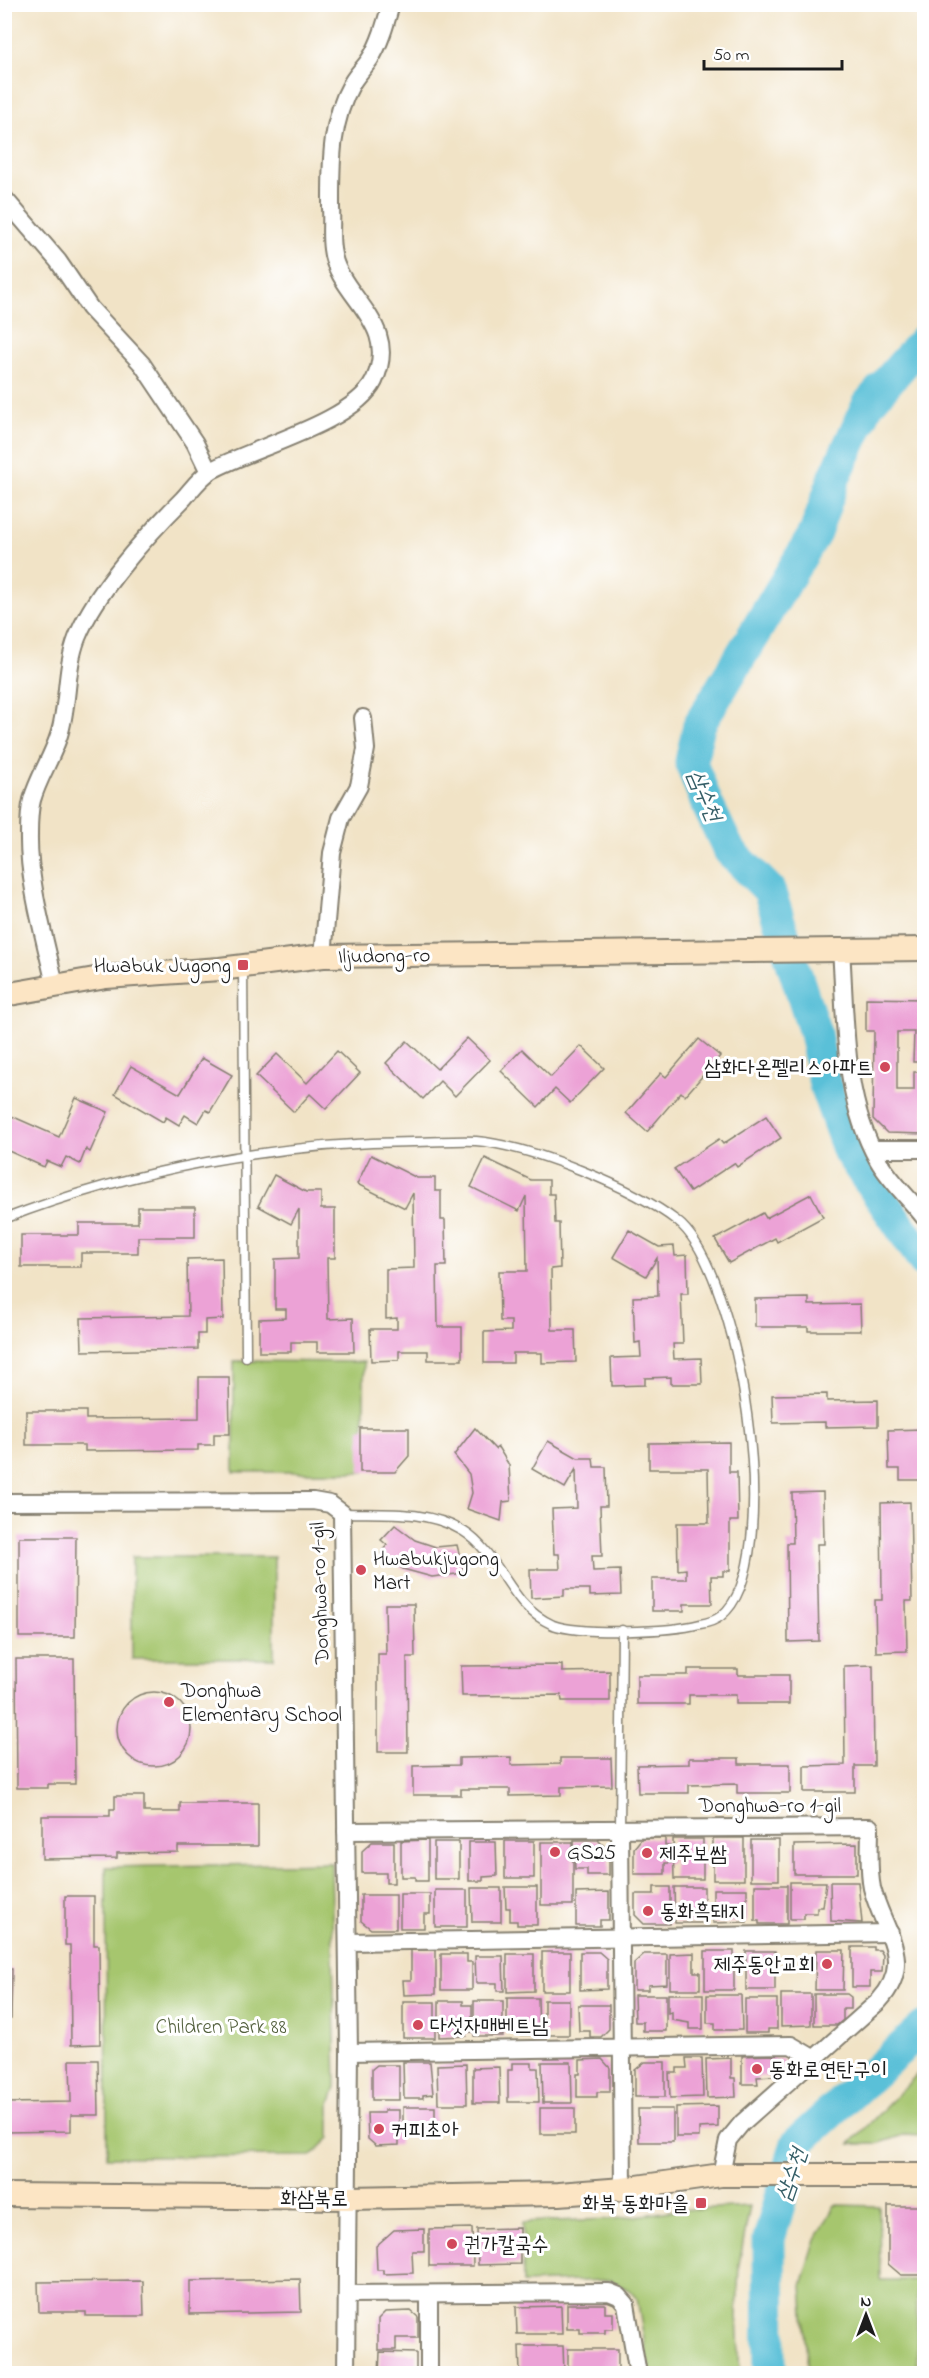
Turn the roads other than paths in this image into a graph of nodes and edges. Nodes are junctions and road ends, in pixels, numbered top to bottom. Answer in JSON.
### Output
{"nodes":[{"id":1,"x":391,"y":4,"type":"edge"},
{"id":2,"x":4,"y":198,"type":"edge"},
{"id":3,"x":208,"y":472,"type":"junction"},
{"id":4,"x":363,"y":718,"type":"dead end"},
{"id":5,"x":834,"y":949,"type":"junction"},
{"id":6,"x":924,"y":949,"type":"edge"},
{"id":7,"x":323,"y":956,"type":"junction"},
{"id":8,"x":243,"y":966,"type":"junction"},
{"id":9,"x":55,"y":985,"type":"junction"},
{"id":10,"x":4,"y":995,"type":"edge"},
{"id":11,"x":873,"y":1149,"type":"junction"},
{"id":12,"x":924,"y":1149,"type":"edge"},
{"id":13,"x":244,"y":1155,"type":"junction"},
{"id":14,"x":924,"y":1217,"type":"edge"},
{"id":15,"x":4,"y":1219,"type":"edge"},
{"id":16,"x":246,"y":1357,"type":"dead end"},
{"id":17,"x":4,"y":1502,"type":"edge"},
{"id":18,"x":342,"y":1513,"type":"junction"},
{"id":19,"x":622,"y":1630,"type":"junction"},
{"id":20,"x":620,"y":1829,"type":"junction"},
{"id":21,"x":346,"y":1831,"type":"junction"},
{"id":22,"x":890,"y":1934,"type":"junction"},
{"id":23,"x":621,"y":1938,"type":"junction"},
{"id":24,"x":348,"y":1942,"type":"junction"},
{"id":25,"x":622,"y":2048,"type":"junction"},
{"id":26,"x":349,"y":2052,"type":"junction"},
{"id":27,"x":813,"y":2058,"type":"junction"},
{"id":28,"x":721,"y":2175,"type":"junction"},
{"id":29,"x":924,"y":2175,"type":"edge"},
{"id":30,"x":623,"y":2189,"type":"junction"},
{"id":31,"x":4,"y":2195,"type":"edge"},
{"id":32,"x":349,"y":2198,"type":"junction"},
{"id":33,"x":347,"y":2294,"type":"junction"},
{"id":34,"x":429,"y":2296,"type":"junction"},
{"id":35,"x":346,"y":2373,"type":"edge"},
{"id":36,"x":429,"y":2373,"type":"edge"},
{"id":37,"x":638,"y":2373,"type":"edge"}],
"edges":[{"from":1,"to":3,"type":"street"},
{"from":2,"to":3,"type":"street"},
{"from":3,"to":9,"type":"street"},
{"from":4,"to":7,"type":"street"},
{"from":5,"to":6,"type":"street"},
{"from":5,"to":7,"type":"street","name":"Iljudong-ro"},
{"from":5,"to":11,"type":"street"},
{"from":7,"to":8,"type":"street","name":"Iljudong-ro"},
{"from":8,"to":9,"type":"street","name":"Iljudong-ro"},
{"from":8,"to":13,"type":"lane"},
{"from":9,"to":10,"type":"street","name":"Iljudong-ro"},
{"from":11,"to":12,"type":"street"},
{"from":11,"to":14,"type":"street"},
{"from":13,"to":15,"type":"lane"},
{"from":13,"to":16,"type":"lane"},
{"from":13,"to":19,"type":"lane"},
{"from":17,"to":18,"type":"street","name":"Donghwa-ro 1-gil"},
{"from":18,"to":19,"type":"lane"},
{"from":18,"to":21,"type":"street","name":"Donghwa-ro 1-gil"},
{"from":19,"to":20,"type":"lane"},
{"from":20,"to":21,"type":"street","name":"Donghwa-ro 1-gil"},
{"from":20,"to":22,"type":"street","name":"Donghwa-ro 1-gil"},
{"from":20,"to":23,"type":"street"},
{"from":21,"to":24,"type":"street","name":"Donghwa-ro 1-gil"},
{"from":22,"to":23,"type":"street"},
{"from":22,"to":27,"type":"street"},
{"from":23,"to":24,"type":"street"},
{"from":23,"to":25,"type":"street"},
{"from":24,"to":26,"type":"street","name":"Donghwa-ro 1-gil"},
{"from":25,"to":26,"type":"street"},
{"from":25,"to":27,"type":"street"},
{"from":25,"to":30,"type":"street"},
{"from":26,"to":32,"type":"street","name":"Donghwa-ro 1-gil"},
{"from":27,"to":28,"type":"street"},
{"from":28,"to":29,"type":"street","name":"화삼북로"},
{"from":28,"to":30,"type":"street","name":"화삼북로"},
{"from":30,"to":32,"type":"street","name":"화삼북로"},
{"from":31,"to":32,"type":"street","name":"화삼북로"},
{"from":32,"to":33,"type":"street","name":"Donghwa-ro 1-gil"},
{"from":33,"to":34,"type":"street"},
{"from":33,"to":35,"type":"street","name":"Donghwa-ro 1-gil"},
{"from":34,"to":36,"type":"street"},
{"from":34,"to":37,"type":"street"}]}
